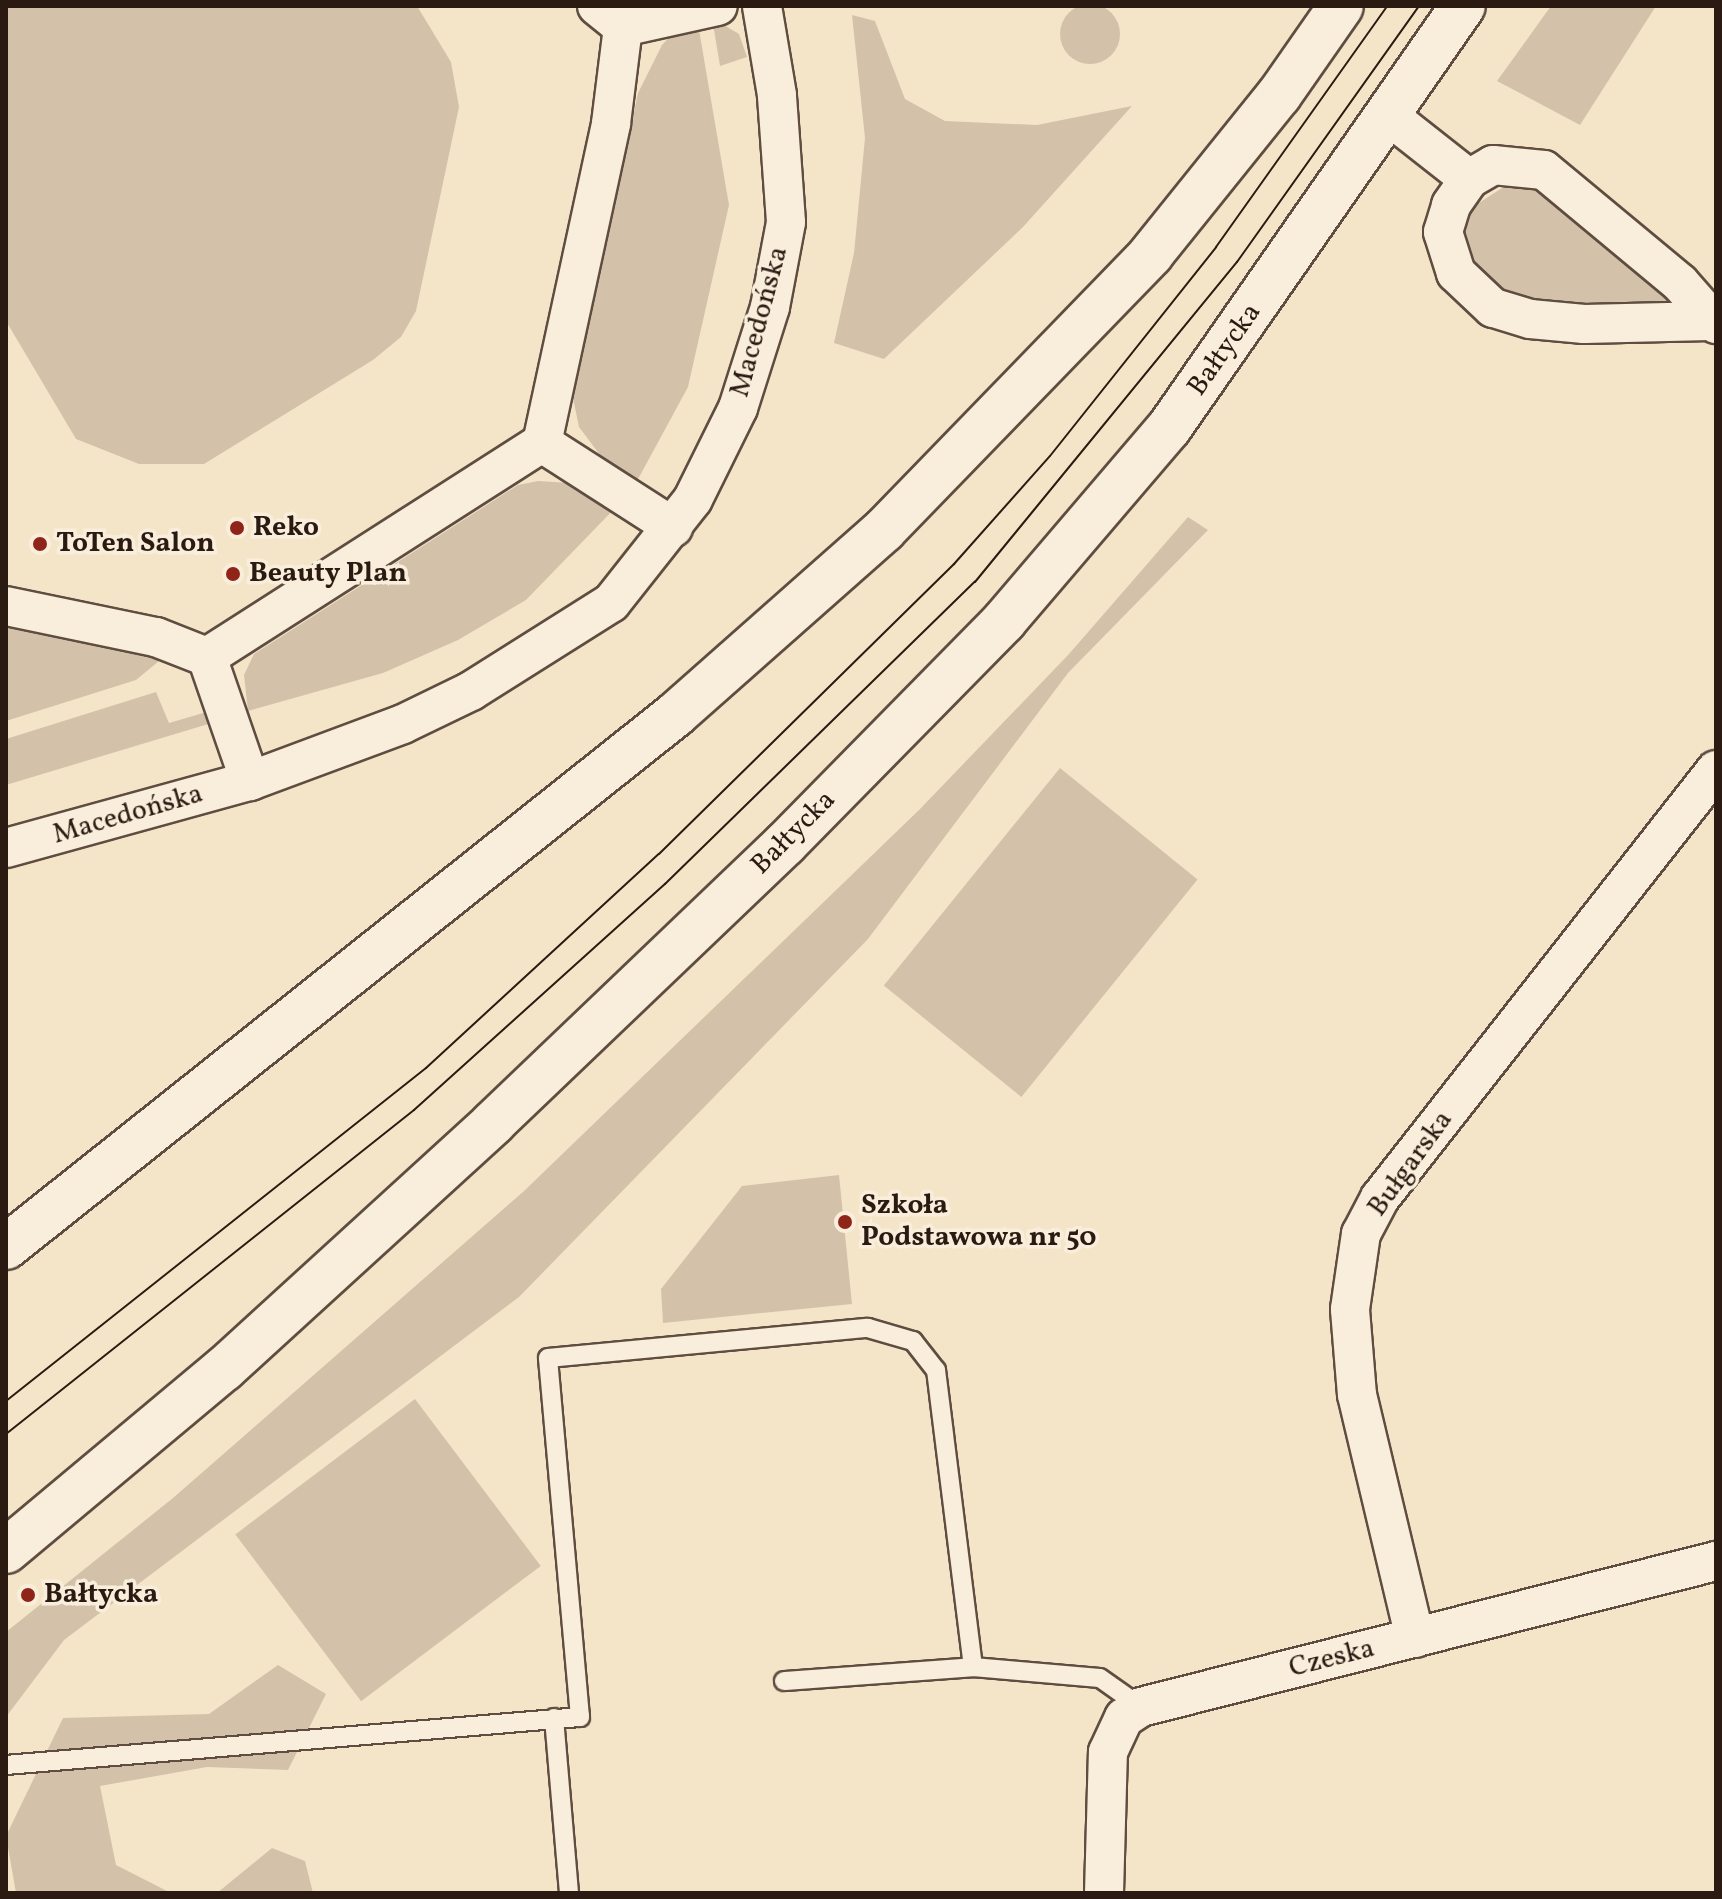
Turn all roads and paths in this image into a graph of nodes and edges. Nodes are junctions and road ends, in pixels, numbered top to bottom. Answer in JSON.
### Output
{"nodes":[{"id":1,"x":718,"y":6,"type":"edge"},
{"id":2,"x":762,"y":6,"type":"edge"},
{"id":3,"x":1341,"y":6,"type":"edge"},
{"id":4,"x":1463,"y":6,"type":"edge"},
{"id":5,"x":610,"y":16,"type":"edge"},
{"id":6,"x":1389,"y":116,"type":"junction"},
{"id":7,"x":1469,"y":179,"type":"junction"},
{"id":8,"x":1713,"y":322,"type":"edge"},
{"id":9,"x":542,"y":443,"type":"junction"},
{"id":10,"x":673,"y":527,"type":"junction"},
{"id":11,"x":6,"y":606,"type":"edge"},
{"id":12,"x":207,"y":657,"type":"junction"},
{"id":13,"x":1716,"y":770,"type":"edge"},
{"id":14,"x":250,"y":781,"type":"junction"},
{"id":15,"x":6,"y":848,"type":"edge"},
{"id":16,"x":6,"y":1247,"type":"edge"},
{"id":17,"x":6,"y":1551,"type":"edge"},
{"id":18,"x":1716,"y":1561,"type":"edge"},
{"id":19,"x":1415,"y":1638,"type":"junction"},
{"id":20,"x":973,"y":1667,"type":"junction"},
{"id":21,"x":784,"y":1681,"type":"dead end"},
{"id":22,"x":1141,"y":1707,"type":"junction"},
{"id":23,"x":554,"y":1718,"type":"junction"},
{"id":24,"x":6,"y":1765,"type":"edge"},
{"id":25,"x":569,"y":1893,"type":"edge"},
{"id":26,"x":1104,"y":1893,"type":"edge"}],
"edges":[{"from":1,"to":5,"type":"street"},
{"from":2,"to":10,"type":"street","name":"Macedońska"},
{"from":3,"to":16,"type":"main road"},
{"from":4,"to":6,"type":"main road","name":"Bałtycka"},
{"from":5,"to":9,"type":"street"},
{"from":6,"to":7,"type":"street"},
{"from":6,"to":17,"type":"main road","name":"Bałtycka"},
{"from":7,"to":8,"type":"street"},
{"from":7,"to":8,"type":"street"},
{"from":9,"to":10,"type":"street"},
{"from":9,"to":12,"type":"street"},
{"from":10,"to":14,"type":"street","name":"Macedońska"},
{"from":11,"to":12,"type":"street"},
{"from":12,"to":14,"type":"street"},
{"from":13,"to":19,"type":"street","name":"Bułgarska"},
{"from":14,"to":15,"type":"street","name":"Macedońska"},
{"from":18,"to":19,"type":"street","name":"Czeska"},
{"from":19,"to":22,"type":"street","name":"Czeska"},
{"from":20,"to":21,"type":"lane"},
{"from":20,"to":22,"type":"lane"},
{"from":20,"to":23,"type":"lane"},
{"from":22,"to":26,"type":"street"},
{"from":23,"to":24,"type":"lane"},
{"from":23,"to":25,"type":"lane"}]}
